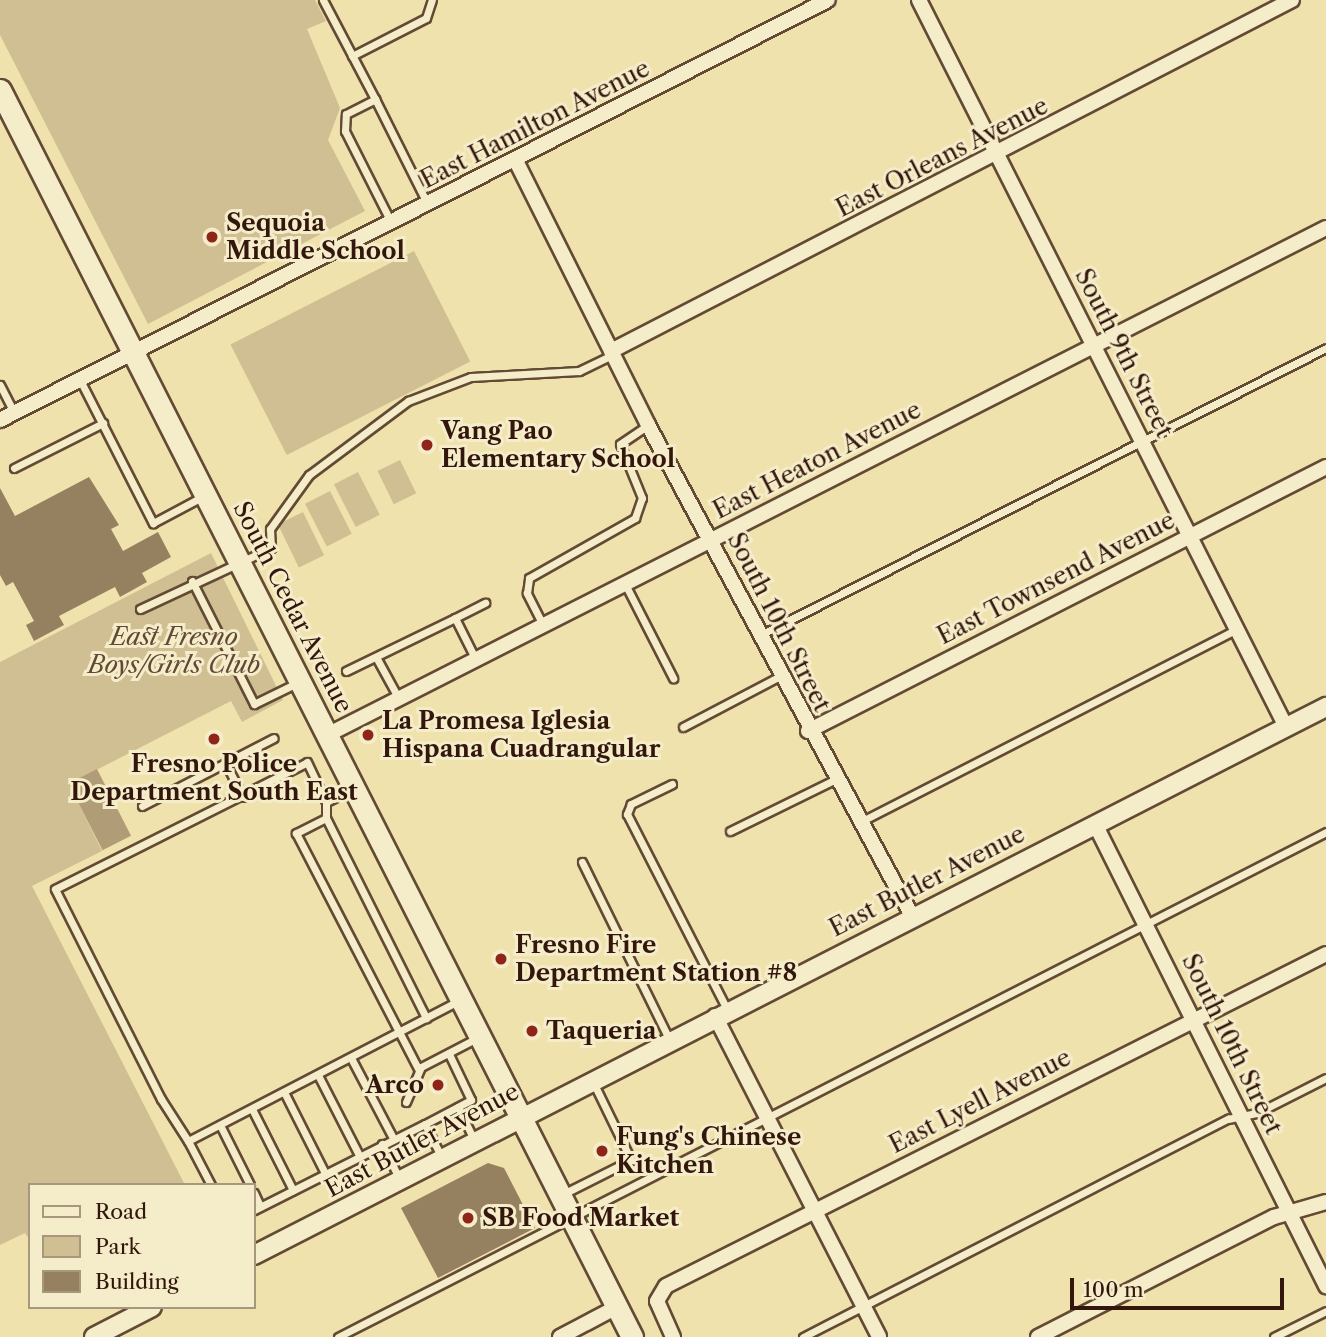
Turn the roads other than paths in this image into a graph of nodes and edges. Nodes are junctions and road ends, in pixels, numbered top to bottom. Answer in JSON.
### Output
{"nodes":[{"id":1,"x":323,"y":0,"type":"edge"},
{"id":2,"x":432,"y":0,"type":"edge"},
{"id":3,"x":828,"y":0,"type":"edge"},
{"id":4,"x":919,"y":0,"type":"edge"},
{"id":5,"x":1292,"y":0,"type":"edge"},
{"id":6,"x":352,"y":56,"type":"junction"},
{"id":7,"x":0,"y":90,"type":"edge"},
{"id":8,"x":375,"y":99,"type":"junction"},
{"id":9,"x":998,"y":155,"type":"junction"},
{"id":10,"x":515,"y":159,"type":"junction"},
{"id":11,"x":427,"y":204,"type":"junction"},
{"id":12,"x":391,"y":222,"type":"junction"},
{"id":13,"x":1326,"y":228,"type":"edge"},
{"id":14,"x":1094,"y":345,"type":"junction"},
{"id":15,"x":1326,"y":348,"type":"edge"},
{"id":16,"x":134,"y":352,"type":"junction"},
{"id":17,"x":612,"y":353,"type":"junction"},
{"id":18,"x":80,"y":379,"type":"junction"},
{"id":19,"x":0,"y":385,"type":"edge"},
{"id":20,"x":14,"y":413,"type":"junction"},
{"id":21,"x":0,"y":420,"type":"edge"},
{"id":22,"x":103,"y":423,"type":"junction"},
{"id":23,"x":648,"y":425,"type":"junction"},
{"id":24,"x":1143,"y":441,"type":"junction"},
{"id":25,"x":1326,"y":467,"type":"edge"},
{"id":26,"x":14,"y":468,"type":"dead end"},
{"id":27,"x":206,"y":495,"type":"junction"},
{"id":28,"x":1189,"y":535,"type":"junction"},
{"id":29,"x":712,"y":539,"type":"junction"},
{"id":30,"x":241,"y":563,"type":"junction"},
{"id":31,"x":192,"y":581,"type":"junction"},
{"id":32,"x":625,"y":584,"type":"junction"},
{"id":33,"x":485,"y":603,"type":"dead end"},
{"id":34,"x":140,"y":609,"type":"dead end"},
{"id":35,"x":454,"y":618,"type":"junction"},
{"id":36,"x":544,"y":625,"type":"junction"},
{"id":37,"x":1237,"y":629,"type":"junction"},
{"id":38,"x":762,"y":634,"type":"junction"},
{"id":39,"x":376,"y":657,"type":"junction"},
{"id":40,"x":476,"y":660,"type":"junction"},
{"id":41,"x":346,"y":671,"type":"dead end"},
{"id":42,"x":780,"y":676,"type":"junction"},
{"id":43,"x":673,"y":678,"type":"dead end"},
{"id":44,"x":301,"y":681,"type":"junction"},
{"id":45,"x":398,"y":699,"type":"junction"},
{"id":46,"x":1326,"y":707,"type":"edge"},
{"id":47,"x":683,"y":727,"type":"dead end"},
{"id":48,"x":1286,"y":727,"type":"junction"},
{"id":49,"x":808,"y":731,"type":"junction"},
{"id":50,"x":329,"y":734,"type":"junction"},
{"id":51,"x":274,"y":738,"type":"dead end"},
{"id":52,"x":226,"y":764,"type":"junction"},
{"id":53,"x":834,"y":780,"type":"junction"},
{"id":54,"x":672,"y":783,"type":"dead end"},
{"id":55,"x":356,"y":787,"type":"junction"},
{"id":56,"x":243,"y":797,"type":"junction"},
{"id":57,"x":327,"y":802,"type":"junction"},
{"id":58,"x":142,"y":806,"type":"dead end"},
{"id":59,"x":326,"y":818,"type":"junction"},
{"id":60,"x":862,"y":821,"type":"junction"},
{"id":61,"x":1095,"y":824,"type":"junction"},
{"id":62,"x":730,"y":831,"type":"dead end"},
{"id":63,"x":1326,"y":832,"type":"edge"},
{"id":64,"x":582,"y":862,"type":"dead end"},
{"id":65,"x":912,"y":916,"type":"junction"},
{"id":66,"x":1146,"y":920,"type":"junction"},
{"id":67,"x":1326,"y":954,"type":"edge"},
{"id":68,"x":464,"y":998,"type":"junction"},
{"id":69,"x":721,"y":1013,"type":"junction"},
{"id":70,"x":426,"y":1017,"type":"junction"},
{"id":71,"x":1195,"y":1020,"type":"junction"},
{"id":72,"x":399,"y":1032,"type":"junction"},
{"id":73,"x":483,"y":1035,"type":"junction"},
{"id":74,"x":669,"y":1039,"type":"junction"},
{"id":75,"x":449,"y":1054,"type":"junction"},
{"id":76,"x":351,"y":1058,"type":"junction"},
{"id":77,"x":419,"y":1070,"type":"junction"},
{"id":78,"x":318,"y":1075,"type":"junction"},
{"id":79,"x":592,"y":1078,"type":"junction"},
{"id":80,"x":1326,"y":1078,"type":"edge"},
{"id":81,"x":284,"y":1092,"type":"junction"},
{"id":82,"x":407,"y":1102,"type":"dead end"},
{"id":83,"x":458,"y":1107,"type":"junction"},
{"id":84,"x":252,"y":1109,"type":"junction"},
{"id":85,"x":522,"y":1114,"type":"junction"},
{"id":86,"x":766,"y":1114,"type":"junction"},
{"id":87,"x":1242,"y":1115,"type":"junction"},
{"id":88,"x":425,"y":1124,"type":"junction"},
{"id":89,"x":220,"y":1125,"type":"junction"},
{"id":90,"x":393,"y":1138,"type":"junction"},
{"id":91,"x":474,"y":1140,"type":"junction"},
{"id":92,"x":188,"y":1141,"type":"junction"},
{"id":93,"x":382,"y":1144,"type":"junction"},
{"id":94,"x":359,"y":1155,"type":"junction"},
{"id":95,"x":442,"y":1158,"type":"junction"},
{"id":96,"x":326,"y":1173,"type":"junction"},
{"id":97,"x":400,"y":1180,"type":"junction"},
{"id":98,"x":210,"y":1183,"type":"edge"},
{"id":99,"x":249,"y":1183,"type":"edge"},
{"id":100,"x":293,"y":1190,"type":"junction"},
{"id":101,"x":562,"y":1194,"type":"junction"},
{"id":102,"x":1326,"y":1202,"type":"edge"},
{"id":103,"x":257,"y":1208,"type":"edge"},
{"id":104,"x":815,"y":1210,"type":"junction"},
{"id":105,"x":1291,"y":1213,"type":"junction"},
{"id":106,"x":572,"y":1214,"type":"junction"},
{"id":107,"x":256,"y":1254,"type":"edge"},
{"id":108,"x":1326,"y":1286,"type":"edge"},
{"id":109,"x":863,"y":1306,"type":"junction"},
{"id":110,"x":617,"y":1307,"type":"junction"},
{"id":111,"x":148,"y":1309,"type":"edge"},
{"id":112,"x":1326,"y":1311,"type":"edge"},
{"id":113,"x":94,"y":1337,"type":"edge"},
{"id":114,"x":338,"y":1337,"type":"edge"},
{"id":115,"x":560,"y":1337,"type":"edge"},
{"id":116,"x":632,"y":1337,"type":"edge"},
{"id":117,"x":673,"y":1337,"type":"edge"},
{"id":118,"x":803,"y":1337,"type":"edge"},
{"id":119,"x":879,"y":1337,"type":"edge"},
{"id":120,"x":1038,"y":1337,"type":"edge"},
{"id":121,"x":1274,"y":1337,"type":"edge"}],
"edges":[{"from":1,"to":6,"type":"lane"},
{"from":2,"to":6,"type":"lane"},
{"from":3,"to":10,"type":"street","name":"East Hamilton Avenue"},
{"from":4,"to":9,"type":"street","name":"South 9th Street"},
{"from":5,"to":9,"type":"street","name":"East Orleans Avenue"},
{"from":6,"to":8,"type":"lane"},
{"from":7,"to":16,"type":"main road","name":"South Cedar Avenue"},
{"from":8,"to":11,"type":"lane"},
{"from":8,"to":12,"type":"lane"},
{"from":9,"to":14,"type":"street","name":"South 9th Street"},
{"from":9,"to":17,"type":"street","name":"East Orleans Avenue"},
{"from":10,"to":11,"type":"street","name":"East Hamilton Avenue"},
{"from":10,"to":17,"type":"street","name":"South 10th Street"},
{"from":11,"to":12,"type":"street","name":"East Hamilton Avenue"},
{"from":12,"to":16,"type":"street","name":"East Hamilton Avenue"},
{"from":13,"to":14,"type":"street","name":"East Heaton Avenue"},
{"from":14,"to":24,"type":"street","name":"South 9th Street"},
{"from":14,"to":29,"type":"street","name":"East Heaton Avenue"},
{"from":15,"to":24,"type":"lane"},
{"from":16,"to":18,"type":"street","name":"East Hamilton Avenue"},
{"from":16,"to":27,"type":"main road","name":"South Cedar Avenue"},
{"from":17,"to":23,"type":"street","name":"South 10th Street"},
{"from":17,"to":30,"type":"lane"},
{"from":18,"to":20,"type":"street","name":"East Hamilton Avenue"},
{"from":18,"to":22,"type":"lane"},
{"from":19,"to":20,"type":"lane"},
{"from":20,"to":21,"type":"street","name":"East Hamilton Avenue"},
{"from":22,"to":26,"type":"lane"},
{"from":22,"to":27,"type":"lane"},
{"from":23,"to":29,"type":"street","name":"South 10th Street"},
{"from":23,"to":36,"type":"lane"},
{"from":24,"to":28,"type":"street","name":"South 9th Street"},
{"from":24,"to":38,"type":"lane"},
{"from":25,"to":28,"type":"street","name":"East Townsend Avenue"},
{"from":27,"to":30,"type":"main road","name":"South Cedar Avenue"},
{"from":28,"to":37,"type":"street","name":"South 9th Street"},
{"from":28,"to":49,"type":"street","name":"East Townsend Avenue"},
{"from":29,"to":32,"type":"street","name":"East Heaton Avenue"},
{"from":29,"to":38,"type":"street","name":"South 10th Street"},
{"from":30,"to":31,"type":"lane"},
{"from":30,"to":44,"type":"main road","name":"South Cedar Avenue"},
{"from":31,"to":34,"type":"lane"},
{"from":31,"to":44,"type":"lane"},
{"from":32,"to":36,"type":"street","name":"East Heaton Avenue"},
{"from":32,"to":43,"type":"lane"},
{"from":33,"to":35,"type":"lane"},
{"from":35,"to":39,"type":"lane"},
{"from":35,"to":40,"type":"lane"},
{"from":36,"to":40,"type":"street","name":"East Heaton Avenue"},
{"from":37,"to":48,"type":"street","name":"South 9th Street"},
{"from":37,"to":60,"type":"lane"},
{"from":38,"to":42,"type":"street","name":"South 10th Street"},
{"from":39,"to":41,"type":"lane"},
{"from":39,"to":45,"type":"lane"},
{"from":40,"to":45,"type":"street","name":"East Heaton Avenue"},
{"from":42,"to":47,"type":"lane"},
{"from":42,"to":49,"type":"street","name":"South 10th Street"},
{"from":44,"to":50,"type":"main road","name":"South Cedar Avenue"},
{"from":45,"to":50,"type":"street","name":"East Heaton Avenue"},
{"from":46,"to":48,"type":"street","name":"East Butler Avenue"},
{"from":48,"to":61,"type":"street","name":"East Butler Avenue"},
{"from":49,"to":53,"type":"street","name":"South 10th Street"},
{"from":50,"to":55,"type":"main road","name":"South Cedar Avenue"},
{"from":51,"to":52,"type":"lane"},
{"from":52,"to":56,"type":"lane"},
{"from":52,"to":58,"type":"lane"},
{"from":53,"to":60,"type":"street","name":"South 10th Street"},
{"from":53,"to":62,"type":"lane"},
{"from":54,"to":69,"type":"lane"},
{"from":55,"to":57,"type":"lane"},
{"from":55,"to":68,"type":"main road","name":"South Cedar Avenue"},
{"from":56,"to":57,"type":"lane"},
{"from":56,"to":92,"type":"lane"},
{"from":57,"to":59,"type":"lane"},
{"from":59,"to":70,"type":"lane"},
{"from":59,"to":72,"type":"lane"},
{"from":60,"to":65,"type":"street","name":"South 10th Street"},
{"from":61,"to":65,"type":"street","name":"East Butler Avenue"},
{"from":61,"to":66,"type":"street","name":"South 10th Street"},
{"from":63,"to":66,"type":"lane"},
{"from":64,"to":74,"type":"lane"},
{"from":65,"to":69,"type":"street","name":"East Butler Avenue"},
{"from":66,"to":71,"type":"street","name":"South 10th Street"},
{"from":66,"to":86,"type":"lane"},
{"from":67,"to":71,"type":"street","name":"East Lyell Avenue"},
{"from":68,"to":70,"type":"lane"},
{"from":68,"to":73,"type":"main road","name":"South Cedar Avenue"},
{"from":69,"to":74,"type":"street","name":"East Butler Avenue"},
{"from":69,"to":86,"type":"street"},
{"from":70,"to":72,"type":"lane"},
{"from":71,"to":87,"type":"street","name":"South 10th Street"},
{"from":71,"to":104,"type":"street","name":"East Lyell Avenue"},
{"from":72,"to":76,"type":"lane"},
{"from":72,"to":77,"type":"lane"},
{"from":73,"to":75,"type":"lane"},
{"from":73,"to":85,"type":"main road","name":"South Cedar Avenue"},
{"from":74,"to":79,"type":"street","name":"East Butler Avenue"},
{"from":75,"to":77,"type":"lane"},
{"from":75,"to":83,"type":"lane"},
{"from":76,"to":78,"type":"lane"},
{"from":76,"to":90,"type":"lane"},
{"from":77,"to":82,"type":"lane"},
{"from":78,"to":81,"type":"lane"},
{"from":78,"to":94,"type":"lane"},
{"from":79,"to":85,"type":"street","name":"East Butler Avenue"},
{"from":79,"to":101,"type":"lane"},
{"from":80,"to":87,"type":"lane"},
{"from":81,"to":84,"type":"lane"},
{"from":81,"to":96,"type":"lane"},
{"from":83,"to":88,"type":"lane"},
{"from":83,"to":91,"type":"lane"},
{"from":84,"to":89,"type":"lane"},
{"from":84,"to":100,"type":"lane"},
{"from":85,"to":91,"type":"street","name":"East Butler Avenue"},
{"from":85,"to":101,"type":"main road","name":"South Cedar Avenue"},
{"from":86,"to":104,"type":"street"},
{"from":86,"to":106,"type":"lane"},
{"from":87,"to":105,"type":"street","name":"South 10th Street"},
{"from":87,"to":109,"type":"lane"},
{"from":88,"to":90,"type":"lane"},
{"from":88,"to":95,"type":"lane"},
{"from":89,"to":92,"type":"lane"},
{"from":89,"to":99,"type":"lane"},
{"from":90,"to":93,"type":"lane"},
{"from":91,"to":95,"type":"street","name":"East Butler Avenue"},
{"from":92,"to":98,"type":"lane"},
{"from":93,"to":94,"type":"lane"},
{"from":93,"to":97,"type":"lane"},
{"from":94,"to":96,"type":"lane"},
{"from":95,"to":97,"type":"street","name":"East Butler Avenue"},
{"from":96,"to":100,"type":"lane"},
{"from":97,"to":107,"type":"street","name":"East Butler Avenue"},
{"from":100,"to":103,"type":"lane"},
{"from":101,"to":106,"type":"main road","name":"South Cedar Avenue"},
{"from":102,"to":105,"type":"street"},
{"from":104,"to":109,"type":"street"},
{"from":104,"to":117,"type":"street","name":"East Lyell Avenue"},
{"from":105,"to":108,"type":"street","name":"South 10th Street"},
{"from":105,"to":120,"type":"street"},
{"from":106,"to":110,"type":"main road","name":"South Cedar Avenue"},
{"from":106,"to":114,"type":"lane"},
{"from":109,"to":118,"type":"lane"},
{"from":109,"to":119,"type":"street"},
{"from":110,"to":115,"type":"street"},
{"from":110,"to":116,"type":"main road","name":"South Cedar Avenue"},
{"from":111,"to":113,"type":"street"},
{"from":112,"to":121,"type":"lane"}]}
